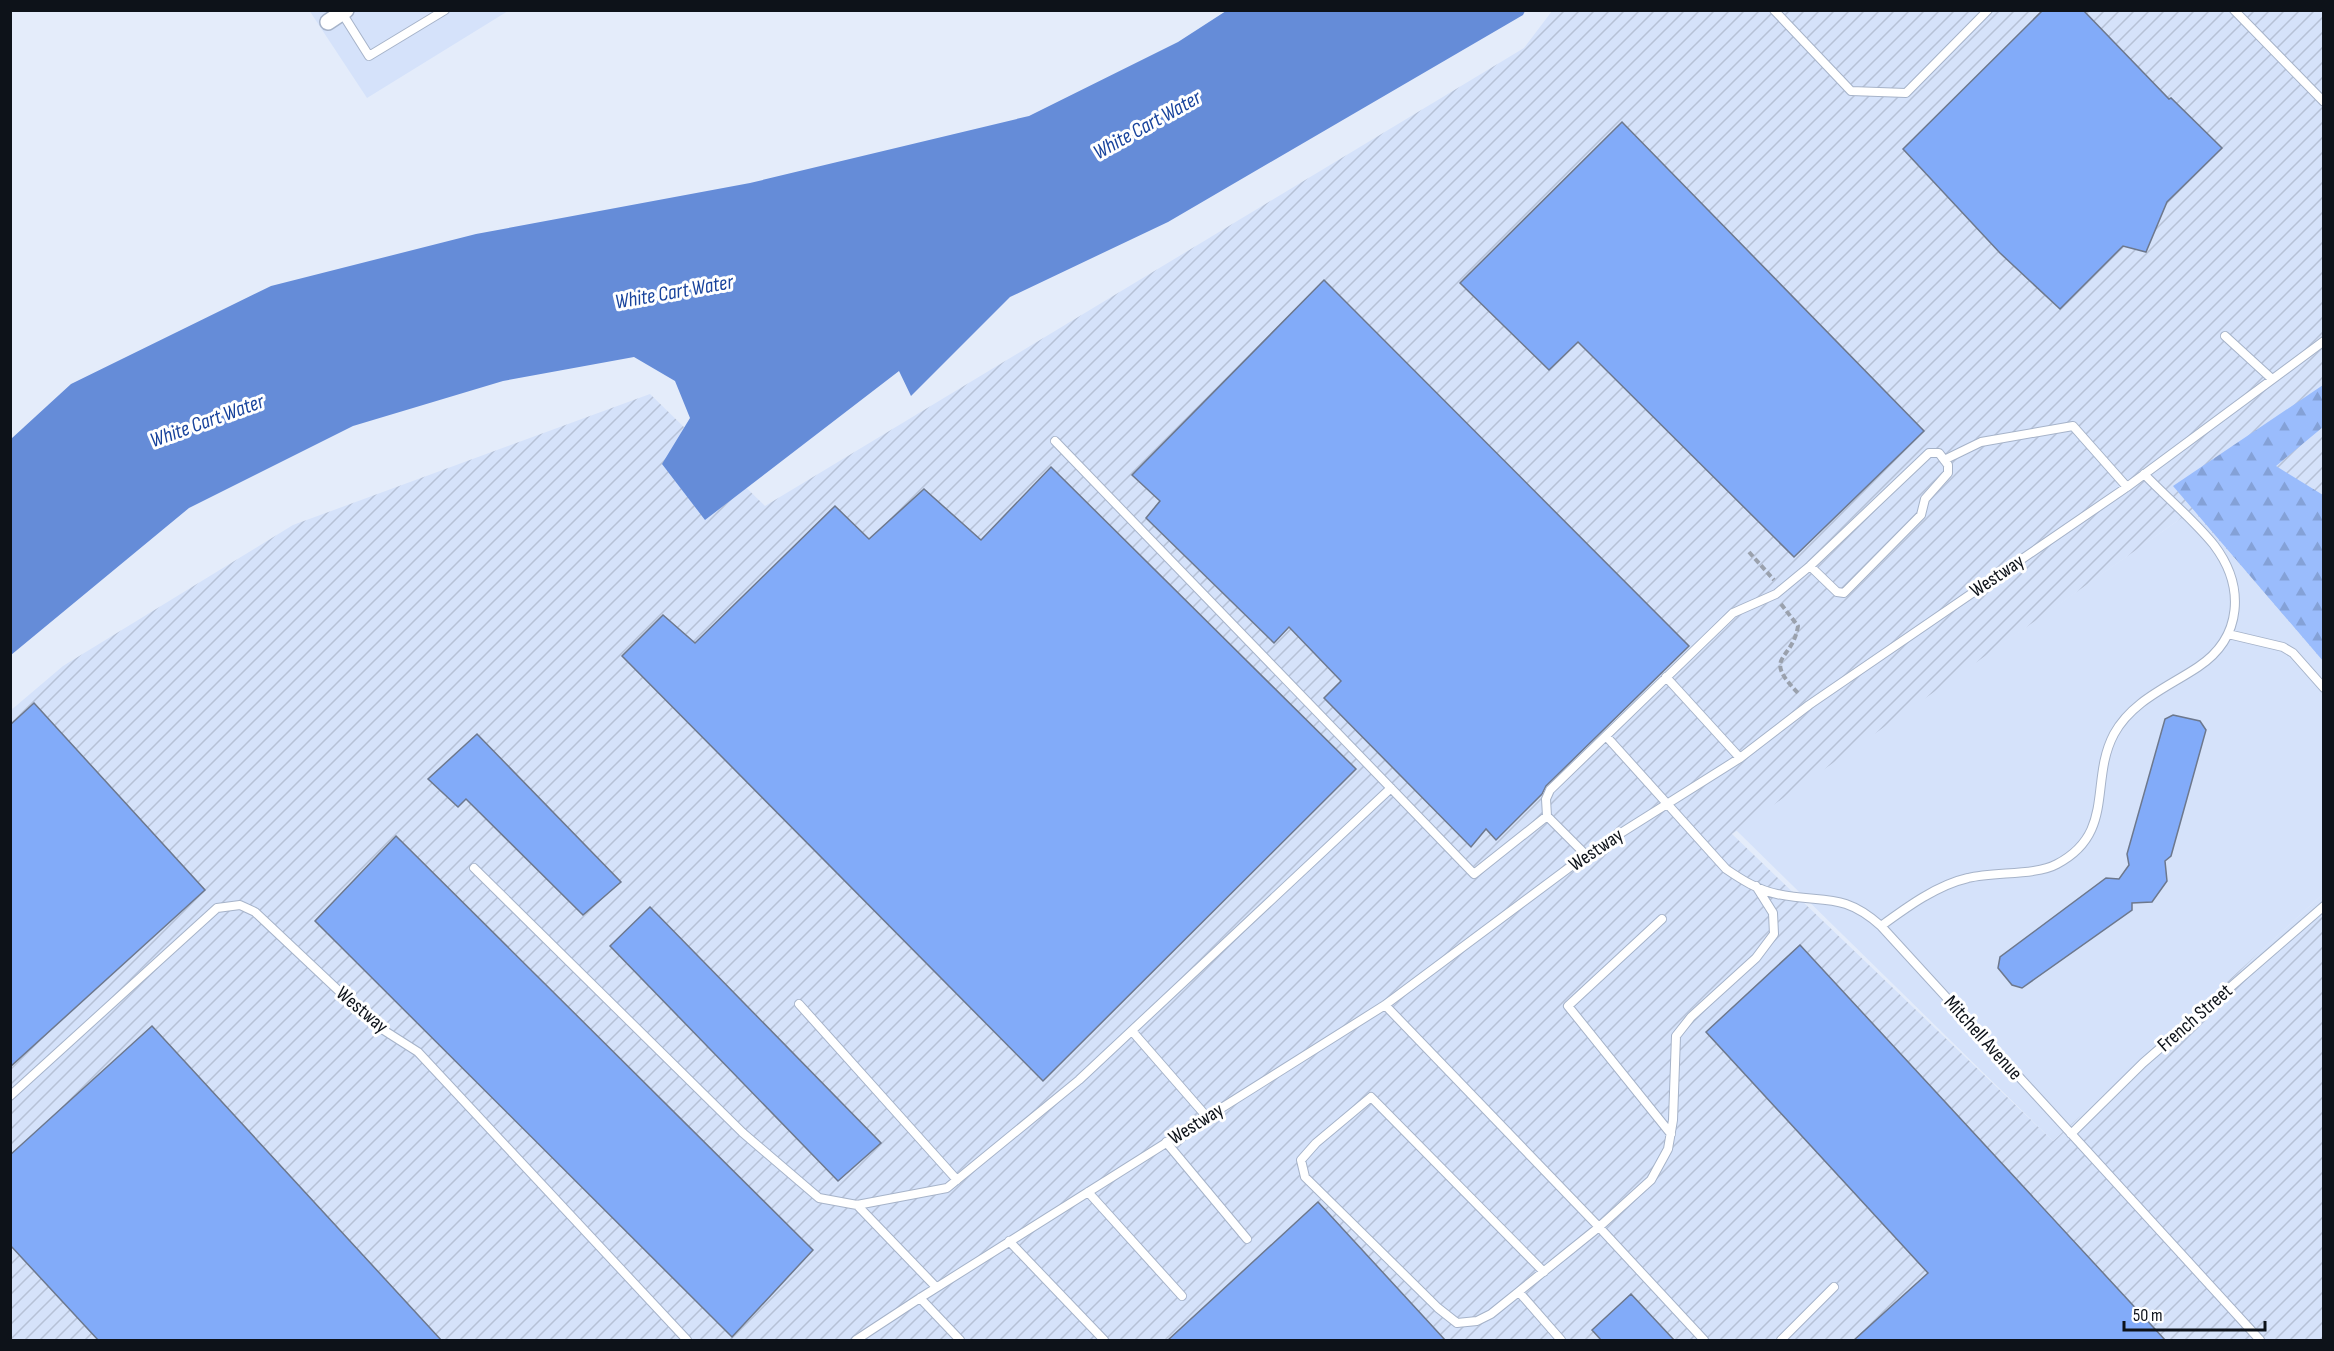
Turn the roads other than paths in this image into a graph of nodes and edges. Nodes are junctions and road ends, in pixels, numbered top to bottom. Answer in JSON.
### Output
{"nodes":[{"id":1,"x":446,"y":10,"type":"edge"},
{"id":2,"x":1774,"y":10,"type":"edge"},
{"id":3,"x":1988,"y":10,"type":"edge"},
{"id":4,"x":2234,"y":10,"type":"edge"},
{"id":5,"x":344,"y":12,"type":"edge"},
{"id":6,"x":328,"y":22,"type":"dead end"},
{"id":7,"x":2324,"y":102,"type":"edge"},
{"id":8,"x":2225,"y":336,"type":"dead end"},
{"id":9,"x":2324,"y":340,"type":"edge"},
{"id":10,"x":2272,"y":379,"type":"junction"},
{"id":11,"x":1055,"y":441,"type":"dead end"},
{"id":12,"x":1944,"y":460,"type":"junction"},
{"id":13,"x":2144,"y":474,"type":"junction"},
{"id":14,"x":2127,"y":487,"type":"junction"},
{"id":15,"x":1810,"y":566,"type":"junction"},
{"id":16,"x":2228,"y":634,"type":"junction"},
{"id":17,"x":1665,"y":677,"type":"junction"},
{"id":18,"x":2324,"y":688,"type":"edge"},
{"id":19,"x":1606,"y":736,"type":"junction"},
{"id":20,"x":1740,"y":758,"type":"junction"},
{"id":21,"x":1391,"y":788,"type":"junction"},
{"id":22,"x":1668,"y":803,"type":"junction"},
{"id":23,"x":1547,"y":816,"type":"junction"},
{"id":24,"x":1586,"y":855,"type":"junction"},
{"id":25,"x":474,"y":868,"type":"dead end"},
{"id":26,"x":1756,"y":886,"type":"junction"},
{"id":27,"x":2324,"y":906,"type":"edge"},
{"id":28,"x":1662,"y":919,"type":"dead end"},
{"id":29,"x":1881,"y":926,"type":"junction"},
{"id":30,"x":799,"y":1004,"type":"dead end"},
{"id":31,"x":1385,"y":1005,"type":"junction"},
{"id":32,"x":1132,"y":1031,"type":"junction"},
{"id":33,"x":10,"y":1096,"type":"edge"},
{"id":34,"x":1207,"y":1117,"type":"junction"},
{"id":35,"x":1671,"y":1134,"type":"junction"},
{"id":36,"x":2071,"y":1134,"type":"junction"},
{"id":37,"x":1166,"y":1143,"type":"junction"},
{"id":38,"x":957,"y":1180,"type":"junction"},
{"id":39,"x":1088,"y":1192,"type":"junction"},
{"id":40,"x":857,"y":1205,"type":"junction"},
{"id":41,"x":1599,"y":1227,"type":"junction"},
{"id":42,"x":1247,"y":1239,"type":"dead end"},
{"id":43,"x":1010,"y":1241,"type":"junction"},
{"id":44,"x":1544,"y":1272,"type":"junction"},
{"id":45,"x":936,"y":1287,"type":"junction"},
{"id":46,"x":1834,"y":1287,"type":"dead end"},
{"id":47,"x":1520,"y":1292,"type":"junction"},
{"id":48,"x":1182,"y":1296,"type":"dead end"},
{"id":49,"x":920,"y":1298,"type":"junction"},
{"id":50,"x":687,"y":1341,"type":"edge"},
{"id":51,"x":856,"y":1341,"type":"edge"},
{"id":52,"x":960,"y":1341,"type":"edge"},
{"id":53,"x":1104,"y":1341,"type":"edge"},
{"id":54,"x":1561,"y":1341,"type":"edge"},
{"id":55,"x":1704,"y":1341,"type":"edge"},
{"id":56,"x":1781,"y":1341,"type":"edge"},
{"id":57,"x":2260,"y":1341,"type":"edge"}],
"edges":[{"from":1,"to":5,"type":"lane"},
{"from":2,"to":3,"type":"lane"},
{"from":4,"to":7,"type":"lane"},
{"from":5,"to":6,"type":"street"},
{"from":8,"to":10,"type":"lane"},
{"from":9,"to":10,"type":"lane","name":"Westway"},
{"from":10,"to":13,"type":"lane","name":"Westway"},
{"from":11,"to":21,"type":"lane"},
{"from":12,"to":14,"type":"lane"},
{"from":12,"to":15,"type":"lane"},
{"from":12,"to":15,"type":"lane"},
{"from":13,"to":14,"type":"lane","name":"Westway"},
{"from":13,"to":16,"type":"lane"},
{"from":14,"to":20,"type":"lane","name":"Westway"},
{"from":15,"to":17,"type":"lane"},
{"from":16,"to":18,"type":"lane"},
{"from":16,"to":29,"type":"lane"},
{"from":17,"to":19,"type":"lane"},
{"from":17,"to":20,"type":"lane"},
{"from":19,"to":22,"type":"lane","name":"Mitchell Avenue"},
{"from":19,"to":23,"type":"lane"},
{"from":20,"to":22,"type":"lane","name":"Westway"},
{"from":21,"to":23,"type":"lane"},
{"from":21,"to":32,"type":"lane"},
{"from":22,"to":24,"type":"lane","name":"Westway"},
{"from":22,"to":26,"type":"lane","name":"Mitchell Avenue"},
{"from":23,"to":24,"type":"lane"},
{"from":24,"to":31,"type":"lane","name":"Westway"},
{"from":25,"to":40,"type":"lane"},
{"from":26,"to":29,"type":"lane","name":"Mitchell Avenue"},
{"from":26,"to":35,"type":"lane"},
{"from":27,"to":36,"type":"lane","name":"French Street"},
{"from":28,"to":35,"type":"lane"},
{"from":29,"to":36,"type":"lane","name":"Mitchell Avenue"},
{"from":30,"to":38,"type":"lane"},
{"from":31,"to":34,"type":"lane","name":"Westway"},
{"from":31,"to":41,"type":"lane"},
{"from":32,"to":34,"type":"lane"},
{"from":32,"to":38,"type":"lane"},
{"from":33,"to":50,"type":"lane","name":"Westway"},
{"from":34,"to":37,"type":"lane","name":"Westway"},
{"from":35,"to":41,"type":"lane"},
{"from":36,"to":57,"type":"lane","name":"Mitchell Avenue"},
{"from":37,"to":39,"type":"lane","name":"Westway"},
{"from":37,"to":42,"type":"lane"},
{"from":38,"to":40,"type":"lane"},
{"from":39,"to":43,"type":"lane","name":"Westway"},
{"from":39,"to":48,"type":"lane"},
{"from":40,"to":45,"type":"lane"},
{"from":41,"to":44,"type":"lane"},
{"from":41,"to":55,"type":"lane"},
{"from":43,"to":45,"type":"lane","name":"Westway"},
{"from":43,"to":53,"type":"lane"},
{"from":44,"to":47,"type":"lane"},
{"from":44,"to":47,"type":"lane"},
{"from":45,"to":49,"type":"lane","name":"Westway"},
{"from":46,"to":56,"type":"lane"},
{"from":47,"to":54,"type":"lane"},
{"from":49,"to":51,"type":"lane","name":"Westway"},
{"from":49,"to":52,"type":"lane"}]}
